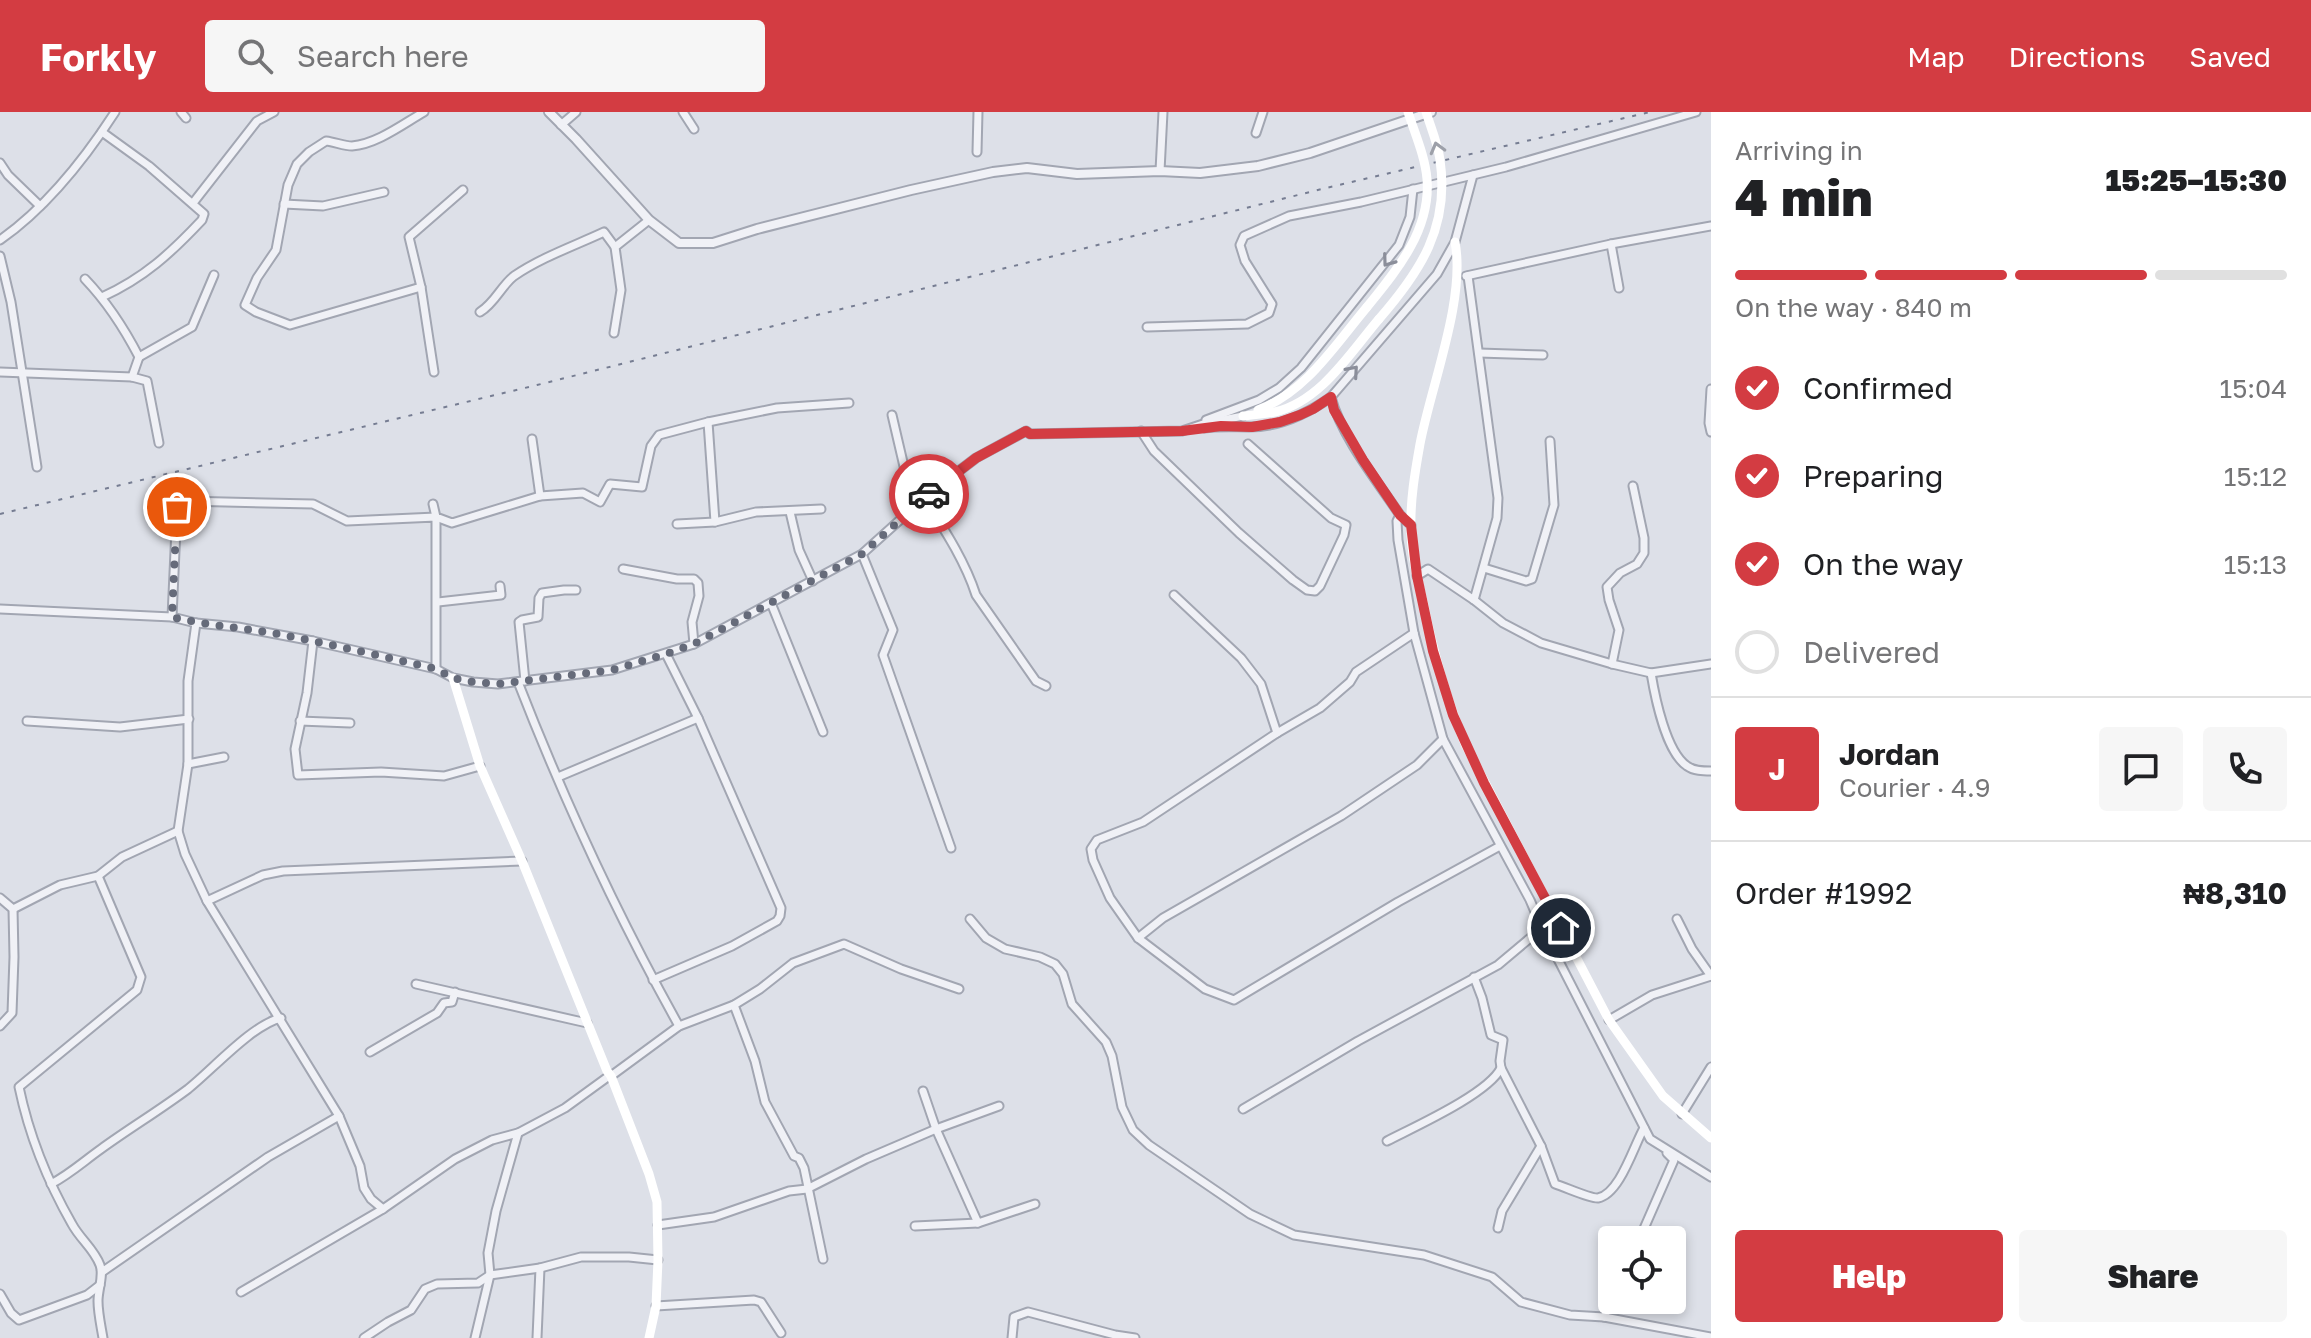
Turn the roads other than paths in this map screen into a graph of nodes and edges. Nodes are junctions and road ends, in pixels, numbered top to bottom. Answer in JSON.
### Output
{"nodes":[{"id":1,"x":115,"y":112,"type":"edge"},
{"id":2,"x":274,"y":112,"type":"edge"},
{"id":3,"x":424,"y":112,"type":"edge"},
{"id":4,"x":549,"y":112,"type":"edge"},
{"id":5,"x":576,"y":112,"type":"edge"},
{"id":6,"x":683,"y":112,"type":"edge"},
{"id":7,"x":978,"y":112,"type":"edge"},
{"id":8,"x":1163,"y":112,"type":"edge"},
{"id":9,"x":1263,"y":112,"type":"edge"},
{"id":10,"x":1392,"y":112,"type":"edge"},
{"id":11,"x":1408,"y":112,"type":"edge"},
{"id":12,"x":1428,"y":112,"type":"edge"},
{"id":13,"x":1696,"y":112,"type":"edge"},
{"id":14,"x":1396,"y":124,"type":"junction"},
{"id":15,"x":561,"y":125,"type":"junction"},
{"id":16,"x":694,"y":129,"type":"dead end"},
{"id":17,"x":102,"y":132,"type":"junction"},
{"id":18,"x":1256,"y":133,"type":"dead end"},
{"id":19,"x":977,"y":152,"type":"dead end"},
{"id":20,"x":0,"y":163,"type":"edge"},
{"id":21,"x":1160,"y":171,"type":"junction"},
{"id":22,"x":1473,"y":175,"type":"junction"},
{"id":23,"x":1413,"y":189,"type":"junction"},
{"id":24,"x":463,"y":190,"type":"dead end"},
{"id":25,"x":384,"y":192,"type":"dead end"},
{"id":26,"x":193,"y":203,"type":"junction"},
{"id":27,"x":284,"y":204,"type":"junction"},
{"id":28,"x":40,"y":206,"type":"junction"},
{"id":29,"x":649,"y":220,"type":"junction"},
{"id":30,"x":1711,"y":226,"type":"edge"},
{"id":31,"x":0,"y":240,"type":"edge"},
{"id":32,"x":1455,"y":242,"type":"junction"},
{"id":33,"x":1611,"y":244,"type":"junction"},
{"id":34,"x":615,"y":247,"type":"junction"},
{"id":35,"x":0,"y":256,"type":"edge"},
{"id":36,"x":214,"y":275,"type":"dead end"},
{"id":37,"x":1463,"y":276,"type":"junction"},
{"id":38,"x":85,"y":279,"type":"dead end"},
{"id":39,"x":421,"y":287,"type":"junction"},
{"id":40,"x":1619,"y":288,"type":"dead end"},
{"id":41,"x":102,"y":297,"type":"junction"},
{"id":42,"x":480,"y":312,"type":"dead end"},
{"id":43,"x":1147,"y":327,"type":"dead end"},
{"id":44,"x":614,"y":333,"type":"dead end"},
{"id":45,"x":1479,"y":353,"type":"junction"},
{"id":46,"x":1543,"y":355,"type":"dead end"},
{"id":47,"x":139,"y":357,"type":"junction"},
{"id":48,"x":0,"y":372,"type":"edge"},
{"id":49,"x":22,"y":372,"type":"junction"},
{"id":50,"x":434,"y":372,"type":"dead end"},
{"id":51,"x":132,"y":377,"type":"junction"},
{"id":52,"x":1711,"y":389,"type":"edge"},
{"id":53,"x":1331,"y":397,"type":"junction"},
{"id":54,"x":849,"y":403,"type":"dead end"},
{"id":55,"x":892,"y":415,"type":"dead end"},
{"id":56,"x":1243,"y":416,"type":"junction"},
{"id":57,"x":708,"y":422,"type":"junction"},
{"id":58,"x":1141,"y":431,"type":"junction"},
{"id":59,"x":1182,"y":431,"type":"junction"},
{"id":60,"x":1711,"y":432,"type":"edge"},
{"id":61,"x":532,"y":439,"type":"dead end"},
{"id":62,"x":1550,"y":441,"type":"dead end"},
{"id":63,"x":159,"y":443,"type":"dead end"},
{"id":64,"x":1248,"y":444,"type":"dead end"},
{"id":65,"x":37,"y":467,"type":"dead end"},
{"id":66,"x":1633,"y":486,"type":"dead end"},
{"id":67,"x":540,"y":496,"type":"junction"},
{"id":68,"x":928,"y":496,"type":"junction"},
{"id":69,"x":433,"y":504,"type":"dead end"},
{"id":70,"x":821,"y":509,"type":"dead end"},
{"id":71,"x":790,"y":512,"type":"junction"},
{"id":72,"x":1400,"y":515,"type":"junction"},
{"id":73,"x":436,"y":517,"type":"junction"},
{"id":74,"x":715,"y":522,"type":"junction"},
{"id":75,"x":677,"y":524,"type":"dead end"},
{"id":76,"x":1411,"y":525,"type":"junction"},
{"id":77,"x":862,"y":554,"type":"junction"},
{"id":78,"x":1484,"y":568,"type":"junction"},
{"id":79,"x":623,"y":569,"type":"dead end"},
{"id":80,"x":1417,"y":576,"type":"junction"},
{"id":81,"x":813,"y":581,"type":"junction"},
{"id":82,"x":500,"y":586,"type":"dead end"},
{"id":83,"x":576,"y":590,"type":"dead end"},
{"id":84,"x":1174,"y":595,"type":"dead end"},
{"id":85,"x":1474,"y":600,"type":"junction"},
{"id":86,"x":438,"y":602,"type":"junction"},
{"id":87,"x":771,"y":603,"type":"junction"},
{"id":88,"x":0,"y":609,"type":"edge"},
{"id":89,"x":172,"y":617,"type":"junction"},
{"id":90,"x":196,"y":623,"type":"junction"},
{"id":91,"x":1414,"y":633,"type":"junction"},
{"id":92,"x":313,"y":641,"type":"junction"},
{"id":93,"x":694,"y":644,"type":"junction"},
{"id":94,"x":666,"y":654,"type":"junction"},
{"id":95,"x":1612,"y":664,"type":"junction"},
{"id":96,"x":1711,"y":664,"type":"edge"},
{"id":97,"x":436,"y":669,"type":"junction"},
{"id":98,"x":1651,"y":673,"type":"junction"},
{"id":99,"x":453,"y":678,"type":"junction"},
{"id":100,"x":522,"y":681,"type":"junction"},
{"id":101,"x":1046,"y":686,"type":"dead end"},
{"id":102,"x":698,"y":718,"type":"junction"},
{"id":103,"x":189,"y":719,"type":"junction"},
{"id":104,"x":27,"y":721,"type":"dead end"},
{"id":105,"x":300,"y":721,"type":"junction"},
{"id":106,"x":350,"y":723,"type":"dead end"},
{"id":107,"x":823,"y":732,"type":"dead end"},
{"id":108,"x":1277,"y":733,"type":"junction"},
{"id":109,"x":1443,"y":739,"type":"junction"},
{"id":110,"x":224,"y":757,"type":"dead end"},
{"id":111,"x":188,"y":764,"type":"junction"},
{"id":112,"x":480,"y":766,"type":"junction"},
{"id":113,"x":1711,"y":771,"type":"edge"},
{"id":114,"x":558,"y":777,"type":"junction"},
{"id":115,"x":178,"y":831,"type":"junction"},
{"id":116,"x":1500,"y":846,"type":"junction"},
{"id":117,"x":951,"y":848,"type":"dead end"},
{"id":118,"x":522,"y":861,"type":"junction"},
{"id":119,"x":98,"y":876,"type":"junction"},
{"id":120,"x":0,"y":898,"type":"edge"},
{"id":121,"x":207,"y":901,"type":"junction"},
{"id":122,"x":13,"y":909,"type":"junction"},
{"id":123,"x":970,"y":919,"type":"dead end"},
{"id":124,"x":1677,"y":919,"type":"dead end"},
{"id":125,"x":1542,"y":928,"type":"junction"},
{"id":126,"x":1138,"y":938,"type":"junction"},
{"id":127,"x":1709,"y":976,"type":"edge"},
{"id":128,"x":1474,"y":977,"type":"junction"},
{"id":129,"x":653,"y":980,"type":"junction"},
{"id":130,"x":416,"y":984,"type":"dead end"},
{"id":131,"x":1711,"y":985,"type":"edge"},
{"id":132,"x":959,"y":989,"type":"dead end"},
{"id":133,"x":455,"y":992,"type":"junction"},
{"id":134,"x":734,"y":1005,"type":"junction"},
{"id":135,"x":281,"y":1018,"type":"junction"},
{"id":136,"x":1609,"y":1020,"type":"junction"},
{"id":137,"x":587,"y":1023,"type":"junction"},
{"id":138,"x":0,"y":1026,"type":"edge"},
{"id":139,"x":679,"y":1026,"type":"junction"},
{"id":140,"x":370,"y":1052,"type":"dead end"},
{"id":141,"x":1711,"y":1067,"type":"edge"},
{"id":142,"x":1501,"y":1074,"type":"junction"},
{"id":143,"x":610,"y":1076,"type":"junction"},
{"id":144,"x":923,"y":1091,"type":"dead end"},
{"id":145,"x":999,"y":1106,"type":"dead end"},
{"id":146,"x":1243,"y":1109,"type":"dead end"},
{"id":147,"x":1682,"y":1114,"type":"junction"},
{"id":148,"x":339,"y":1116,"type":"junction"},
{"id":149,"x":1644,"y":1128,"type":"junction"},
{"id":150,"x":936,"y":1129,"type":"junction"},
{"id":151,"x":518,"y":1133,"type":"junction"},
{"id":152,"x":1711,"y":1138,"type":"edge"},
{"id":153,"x":1650,"y":1139,"type":"junction"},
{"id":154,"x":1387,"y":1141,"type":"dead end"},
{"id":155,"x":1541,"y":1146,"type":"junction"},
{"id":156,"x":1711,"y":1177,"type":"edge"},
{"id":157,"x":51,"y":1184,"type":"junction"},
{"id":158,"x":807,"y":1189,"type":"junction"},
{"id":159,"x":1035,"y":1204,"type":"dead end"},
{"id":160,"x":383,"y":1209,"type":"junction"},
{"id":161,"x":978,"y":1223,"type":"junction"},
{"id":162,"x":658,"y":1225,"type":"junction"},
{"id":163,"x":915,"y":1226,"type":"dead end"},
{"id":164,"x":1645,"y":1226,"type":"edge"},
{"id":165,"x":1498,"y":1228,"type":"dead end"},
{"id":166,"x":823,"y":1259,"type":"dead end"},
{"id":167,"x":658,"y":1260,"type":"junction"},
{"id":168,"x":540,"y":1268,"type":"junction"},
{"id":169,"x":102,"y":1272,"type":"junction"},
{"id":170,"x":490,"y":1275,"type":"junction"},
{"id":171,"x":100,"y":1285,"type":"junction"},
{"id":172,"x":241,"y":1292,"type":"dead end"},
{"id":173,"x":0,"y":1294,"type":"edge"},
{"id":174,"x":656,"y":1306,"type":"junction"},
{"id":175,"x":1605,"y":1314,"type":"edge"},
{"id":176,"x":1604,"y":1317,"type":"junction"},
{"id":177,"x":781,"y":1333,"type":"dead end"},
{"id":178,"x":1115,"y":1336,"type":"edge"},
{"id":179,"x":1711,"y":1337,"type":"edge"},
{"id":180,"x":103,"y":1338,"type":"edge"},
{"id":181,"x":364,"y":1338,"type":"edge"},
{"id":182,"x":475,"y":1338,"type":"edge"},
{"id":183,"x":537,"y":1338,"type":"edge"},
{"id":184,"x":649,"y":1338,"type":"edge"},
{"id":185,"x":1012,"y":1338,"type":"edge"},
{"id":186,"x":1135,"y":1338,"type":"edge"}],
"edges":[{"from":1,"to":17,"type":"street"},
{"from":2,"to":26,"type":"street"},
{"from":3,"to":27,"type":"street"},
{"from":4,"to":15,"type":"street"},
{"from":5,"to":15,"type":"street"},
{"from":6,"to":16,"type":"street"},
{"from":7,"to":19,"type":"street"},
{"from":8,"to":21,"type":"street"},
{"from":9,"to":18,"type":"street"},
{"from":10,"to":14,"type":"street"},
{"from":11,"to":56,"type":"main road","bridge":true},
{"from":12,"to":14,"type":"street"},
{"from":56,"to":12,"type":"main road","one_way":true,"bridge":true},
{"from":13,"to":22,"type":"street"},
{"from":14,"to":21,"type":"street"},
{"from":15,"to":29,"type":"street"},
{"from":17,"to":26,"type":"street"},
{"from":17,"to":28,"type":"street"},
{"from":20,"to":28,"type":"street"},
{"from":21,"to":29,"type":"street"},
{"from":22,"to":23,"type":"street"},
{"from":22,"to":32,"type":"street"},
{"from":23,"to":43,"type":"street"},
{"from":23,"to":59,"type":"street","one_way":true},
{"from":24,"to":39,"type":"street"},
{"from":25,"to":27,"type":"street"},
{"from":26,"to":41,"type":"street"},
{"from":27,"to":39,"type":"street"},
{"from":28,"to":31,"type":"street"},
{"from":29,"to":34,"type":"street"},
{"from":30,"to":33,"type":"street"},
{"from":32,"to":37,"type":"main road"},
{"from":53,"to":32,"type":"street","one_way":true},
{"from":33,"to":37,"type":"street"},
{"from":33,"to":40,"type":"street"},
{"from":34,"to":42,"type":"street"},
{"from":34,"to":44,"type":"street"},
{"from":35,"to":49,"type":"street"},
{"from":36,"to":47,"type":"street"},
{"from":37,"to":45,"type":"street"},
{"from":37,"to":76,"type":"main road"},
{"from":38,"to":41,"type":"street"},
{"from":39,"to":50,"type":"street"},
{"from":41,"to":47,"type":"street"},
{"from":45,"to":46,"type":"street"},
{"from":45,"to":78,"type":"street"},
{"from":47,"to":51,"type":"street"},
{"from":48,"to":49,"type":"street"},
{"from":49,"to":51,"type":"street"},
{"from":49,"to":65,"type":"street"},
{"from":51,"to":63,"type":"street"},
{"from":52,"to":60,"type":"street"},
{"from":53,"to":59,"type":"street"},
{"from":53,"to":72,"type":"street"},
{"from":54,"to":57,"type":"street"},
{"from":55,"to":68,"type":"street"},
{"from":56,"to":59,"type":"street"},
{"from":57,"to":67,"type":"street"},
{"from":57,"to":74,"type":"street"},
{"from":58,"to":59,"type":"street"},
{"from":58,"to":64,"type":"street"},
{"from":58,"to":68,"type":"street"},
{"from":61,"to":67,"type":"street"},
{"from":62,"to":78,"type":"street"},
{"from":66,"to":95,"type":"street"},
{"from":67,"to":73,"type":"street"},
{"from":68,"to":77,"type":"street"},
{"from":68,"to":101,"type":"street"},
{"from":69,"to":73,"type":"street"},
{"from":70,"to":71,"type":"street"},
{"from":71,"to":74,"type":"street"},
{"from":71,"to":81,"type":"street"},
{"from":72,"to":76,"type":"street"},
{"from":72,"to":91,"type":"street"},
{"from":73,"to":86,"type":"street"},
{"from":73,"to":89,"type":"street"},
{"from":74,"to":75,"type":"street"},
{"from":76,"to":80,"type":"main road"},
{"from":77,"to":81,"type":"street"},
{"from":77,"to":117,"type":"street"},
{"from":78,"to":85,"type":"street"},
{"from":79,"to":93,"type":"street"},
{"from":80,"to":85,"type":"street"},
{"from":80,"to":136,"type":"main road"},
{"from":81,"to":87,"type":"street"},
{"from":82,"to":86,"type":"street"},
{"from":83,"to":100,"type":"street"},
{"from":84,"to":108,"type":"street"},
{"from":85,"to":95,"type":"street"},
{"from":86,"to":97,"type":"street"},
{"from":87,"to":93,"type":"street"},
{"from":87,"to":107,"type":"street"},
{"from":88,"to":89,"type":"street"},
{"from":89,"to":90,"type":"street"},
{"from":90,"to":92,"type":"street"},
{"from":90,"to":103,"type":"street"},
{"from":91,"to":108,"type":"street"},
{"from":91,"to":109,"type":"street"},
{"from":92,"to":97,"type":"street"},
{"from":92,"to":105,"type":"street"},
{"from":93,"to":94,"type":"street"},
{"from":94,"to":100,"type":"street"},
{"from":94,"to":102,"type":"street"},
{"from":95,"to":98,"type":"street"},
{"from":96,"to":98,"type":"street"},
{"from":97,"to":99,"type":"street"},
{"from":98,"to":113,"type":"street"},
{"from":99,"to":100,"type":"street"},
{"from":99,"to":112,"type":"main road"},
{"from":100,"to":114,"type":"street"},
{"from":102,"to":114,"type":"street"},
{"from":102,"to":129,"type":"street"},
{"from":103,"to":104,"type":"street"},
{"from":103,"to":111,"type":"street"},
{"from":105,"to":106,"type":"street"},
{"from":105,"to":112,"type":"street"},
{"from":108,"to":126,"type":"street"},
{"from":109,"to":116,"type":"street"},
{"from":109,"to":126,"type":"street"},
{"from":110,"to":111,"type":"street"},
{"from":111,"to":115,"type":"street"},
{"from":112,"to":118,"type":"main road"},
{"from":114,"to":129,"type":"street"},
{"from":115,"to":119,"type":"street"},
{"from":115,"to":121,"type":"street"},
{"from":116,"to":125,"type":"street"},
{"from":116,"to":126,"type":"street"},
{"from":118,"to":121,"type":"street"},
{"from":118,"to":137,"type":"main road"},
{"from":119,"to":122,"type":"street"},
{"from":119,"to":157,"type":"street"},
{"from":120,"to":122,"type":"street"},
{"from":121,"to":135,"type":"street"},
{"from":122,"to":138,"type":"street"},
{"from":123,"to":176,"type":"street"},
{"from":124,"to":127,"type":"street"},
{"from":125,"to":128,"type":"street"},
{"from":125,"to":149,"type":"street"},
{"from":127,"to":131,"type":"street"},
{"from":127,"to":136,"type":"street"},
{"from":128,"to":142,"type":"street"},
{"from":128,"to":146,"type":"street"},
{"from":129,"to":139,"type":"street"},
{"from":130,"to":133,"type":"street"},
{"from":132,"to":134,"type":"street"},
{"from":133,"to":137,"type":"street"},
{"from":133,"to":140,"type":"street"},
{"from":134,"to":139,"type":"street"},
{"from":134,"to":158,"type":"street"},
{"from":135,"to":148,"type":"street"},
{"from":135,"to":157,"type":"street"},
{"from":136,"to":147,"type":"main road"},
{"from":137,"to":143,"type":"main road"},
{"from":139,"to":143,"type":"street"},
{"from":141,"to":147,"type":"street"},
{"from":142,"to":154,"type":"street"},
{"from":142,"to":155,"type":"street"},
{"from":143,"to":151,"type":"street"},
{"from":143,"to":162,"type":"main road"},
{"from":144,"to":150,"type":"street"},
{"from":145,"to":150,"type":"street"},
{"from":147,"to":152,"type":"main road"},
{"from":148,"to":160,"type":"street"},
{"from":148,"to":169,"type":"street"},
{"from":149,"to":153,"type":"street"},
{"from":149,"to":155,"type":"street"},
{"from":150,"to":158,"type":"street"},
{"from":150,"to":161,"type":"street"},
{"from":151,"to":160,"type":"street"},
{"from":151,"to":170,"type":"street"},
{"from":153,"to":156,"type":"street"},
{"from":153,"to":164,"type":"street"},
{"from":155,"to":165,"type":"street"},
{"from":157,"to":169,"type":"street"},
{"from":158,"to":162,"type":"street"},
{"from":158,"to":166,"type":"street"},
{"from":159,"to":161,"type":"street"},
{"from":160,"to":172,"type":"street"},
{"from":161,"to":163,"type":"street"},
{"from":162,"to":167,"type":"main road"},
{"from":167,"to":168,"type":"street"},
{"from":167,"to":174,"type":"main road"},
{"from":168,"to":170,"type":"street"},
{"from":168,"to":183,"type":"street"},
{"from":169,"to":171,"type":"street"},
{"from":170,"to":181,"type":"street"},
{"from":170,"to":182,"type":"street"},
{"from":171,"to":173,"type":"street"},
{"from":171,"to":180,"type":"street"},
{"from":174,"to":177,"type":"street"},
{"from":174,"to":184,"type":"main road"},
{"from":175,"to":176,"type":"street"},
{"from":176,"to":179,"type":"street"},
{"from":178,"to":185,"type":"street"},
{"from":178,"to":186,"type":"street"}]}
